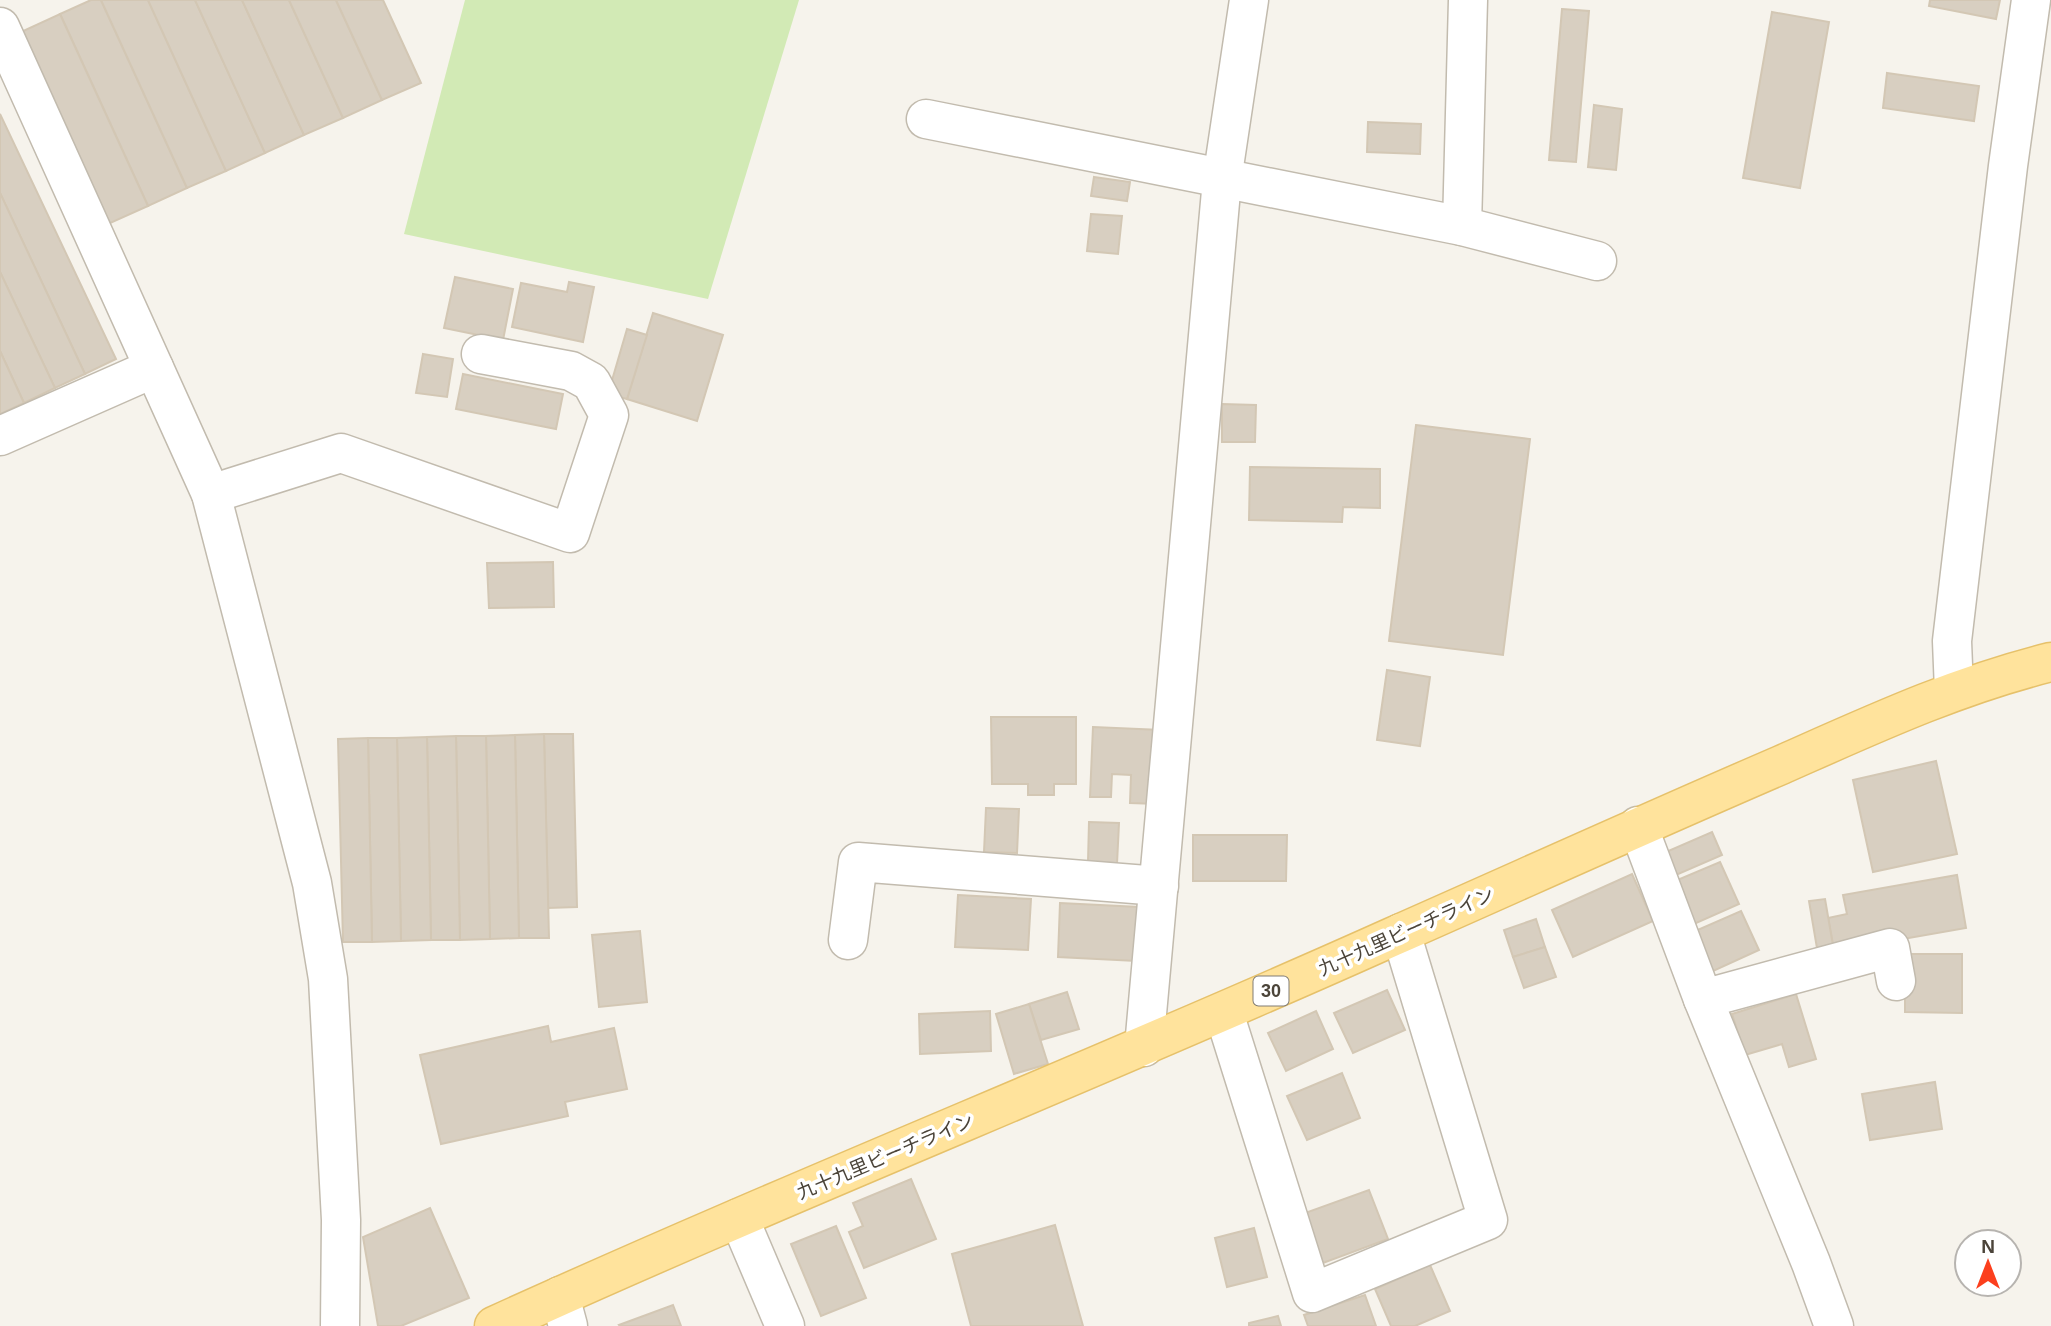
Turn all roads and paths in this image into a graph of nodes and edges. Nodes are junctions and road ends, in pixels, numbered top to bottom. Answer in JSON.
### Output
{"nodes":[{"id":1,"x":1250,"y":0,"type":"edge"},
{"id":2,"x":1468,"y":0,"type":"edge"},
{"id":3,"x":2031,"y":0,"type":"edge"},
{"id":4,"x":0,"y":27,"type":"edge"},
{"id":5,"x":926,"y":119,"type":"dead end"},
{"id":6,"x":1222,"y":180,"type":"junction"},
{"id":7,"x":1462,"y":226,"type":"junction"},
{"id":8,"x":1597,"y":261,"type":"dead end"},
{"id":9,"x":481,"y":354,"type":"dead end"},
{"id":10,"x":154,"y":368,"type":"junction"},
{"id":11,"x":0,"y":436,"type":"edge"},
{"id":12,"x":211,"y":494,"type":"junction"},
{"id":13,"x":2051,"y":662,"type":"edge"},
{"id":14,"x":1954,"y":691,"type":"junction"},
{"id":15,"x":1638,"y":826,"type":"junction"},
{"id":16,"x":1159,"y":886,"type":"junction"},
{"id":17,"x":1401,"y":933,"type":"junction"},
{"id":18,"x":848,"y":940,"type":"dead end"},
{"id":19,"x":1896,"y":981,"type":"dead end"},
{"id":20,"x":1703,"y":999,"type":"junction"},
{"id":21,"x":1224,"y":1013,"type":"junction"},
{"id":22,"x":1144,"y":1047,"type":"junction"},
{"id":23,"x":739,"y":1218,"type":"junction"},
{"id":24,"x":564,"y":1311,"type":"edge"},
{"id":25,"x":340,"y":1326,"type":"edge"},
{"id":26,"x":494,"y":1326,"type":"edge"},
{"id":27,"x":785,"y":1326,"type":"edge"},
{"id":28,"x":1834,"y":1326,"type":"edge"}],
"edges":[{"from":1,"to":6,"type":"street"},
{"from":2,"to":7,"type":"street"},
{"from":3,"to":14,"type":"street"},
{"from":4,"to":10,"type":"street"},
{"from":5,"to":6,"type":"street"},
{"from":6,"to":7,"type":"street"},
{"from":6,"to":16,"type":"street"},
{"from":7,"to":8,"type":"street"},
{"from":9,"to":12,"type":"street"},
{"from":10,"to":11,"type":"street"},
{"from":10,"to":12,"type":"street"},
{"from":12,"to":25,"type":"street"},
{"from":13,"to":14,"type":"main road","name":"九十九里ビーチライン","number":"30"},
{"from":14,"to":15,"type":"main road","name":"九十九里ビーチライン","number":"30"},
{"from":15,"to":17,"type":"main road","name":"九十九里ビーチライン","number":"30"},
{"from":15,"to":20,"type":"street"},
{"from":16,"to":18,"type":"street"},
{"from":16,"to":22,"type":"street"},
{"from":17,"to":21,"type":"main road","name":"九十九里ビーチライン","number":"30"},
{"from":17,"to":21,"type":"street"},
{"from":19,"to":20,"type":"street"},
{"from":20,"to":28,"type":"street"},
{"from":21,"to":22,"type":"main road","name":"九十九里ビーチライン","number":"30"},
{"from":22,"to":23,"type":"main road","name":"九十九里ビーチライン","number":"30"},
{"from":23,"to":24,"type":"main road","name":"九十九里ビーチライン","number":"30"},
{"from":23,"to":27,"type":"street"},
{"from":24,"to":26,"type":"main road","name":"九十九里ビーチライン","number":"30"}]}
